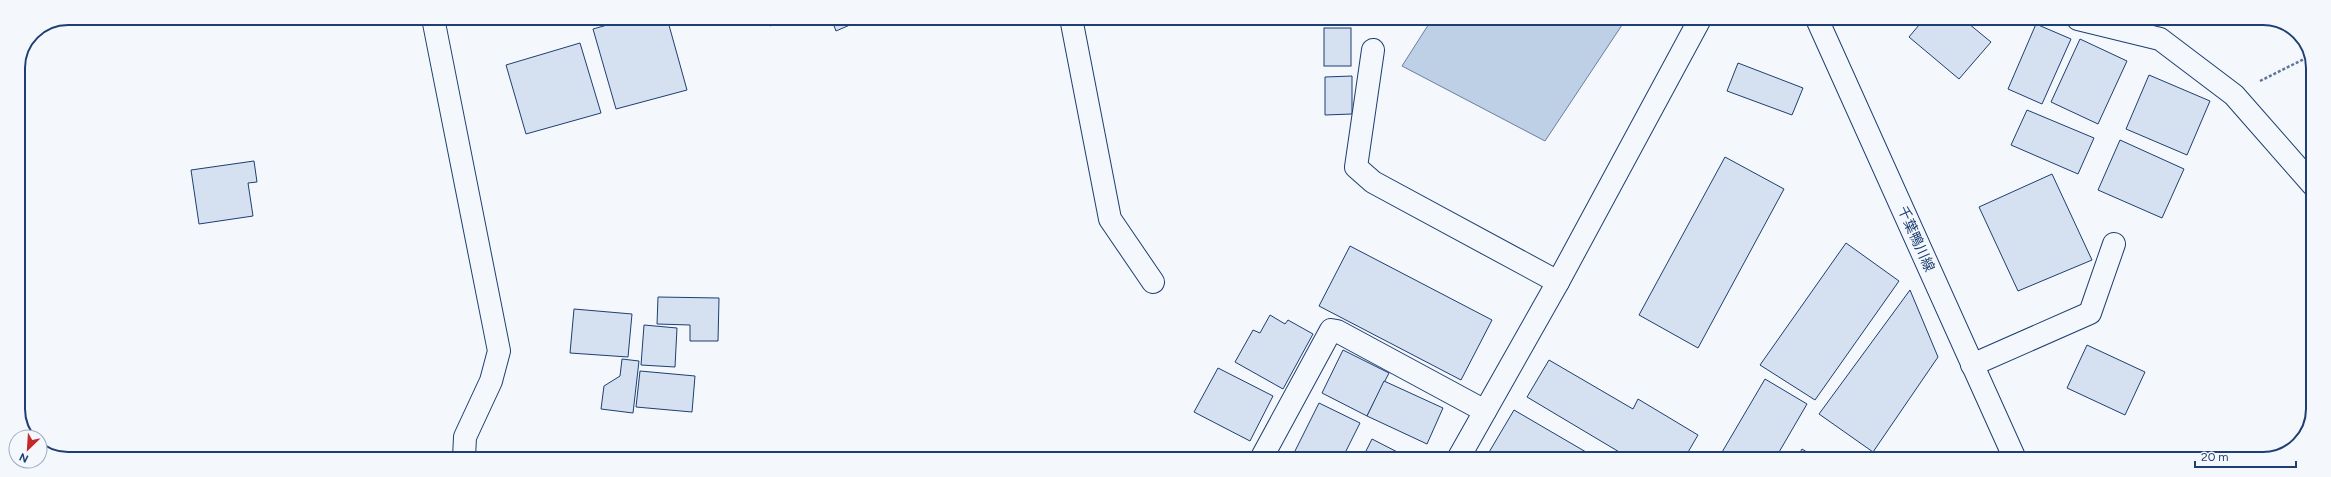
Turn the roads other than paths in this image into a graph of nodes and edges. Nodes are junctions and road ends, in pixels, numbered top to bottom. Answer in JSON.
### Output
{"nodes":[{"id":1,"x":434,"y":25,"type":"edge"},
{"id":2,"x":1071,"y":25,"type":"edge"},
{"id":3,"x":1697,"y":25,"type":"edge"},
{"id":4,"x":1821,"y":25,"type":"edge"},
{"id":5,"x":2103,"y":25,"type":"edge"},
{"id":6,"x":1373,"y":50,"type":"dead end"},
{"id":7,"x":2306,"y":177,"type":"edge"},
{"id":8,"x":2114,"y":244,"type":"dead end"},
{"id":9,"x":1153,"y":282,"type":"dead end"},
{"id":10,"x":1558,"y":282,"type":"junction"},
{"id":11,"x":1972,"y":365,"type":"junction"},
{"id":12,"x":1485,"y":411,"type":"junction"},
{"id":13,"x":464,"y":452,"type":"edge"},
{"id":14,"x":1265,"y":452,"type":"edge"},
{"id":15,"x":1462,"y":452,"type":"edge"},
{"id":16,"x":2012,"y":452,"type":"edge"}],
"edges":[{"from":1,"to":13,"type":"street"},
{"from":2,"to":9,"type":"street"},
{"from":3,"to":10,"type":"street"},
{"from":4,"to":11,"type":"street","name":"千葉鴨川線"},
{"from":5,"to":7,"type":"street"},
{"from":6,"to":10,"type":"street"},
{"from":8,"to":11,"type":"street"},
{"from":10,"to":12,"type":"street"},
{"from":11,"to":16,"type":"street","name":"千葉鴨川線"},
{"from":12,"to":14,"type":"street"},
{"from":12,"to":15,"type":"street"}]}
